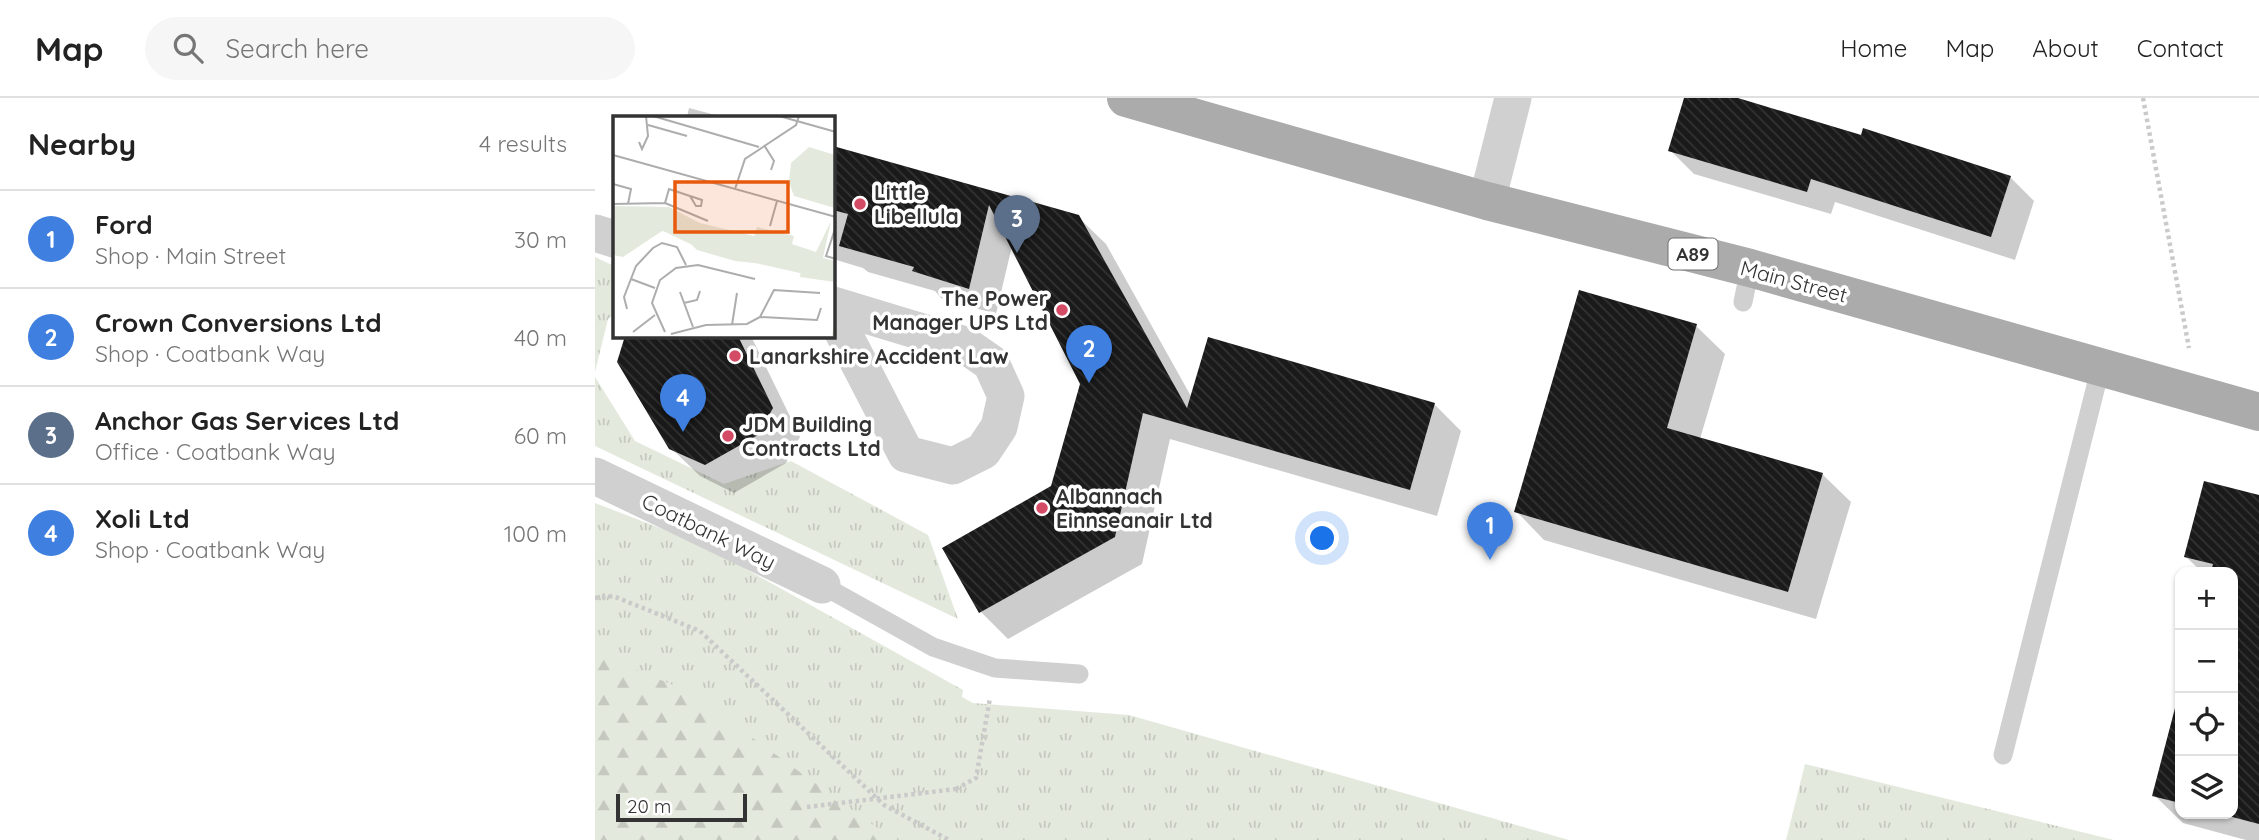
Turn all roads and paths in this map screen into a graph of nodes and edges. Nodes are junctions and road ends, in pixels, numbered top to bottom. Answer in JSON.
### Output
{"nodes":[{"id":1,"x":1126,"y":98,"type":"edge"},
{"id":2,"x":1513,"y":98,"type":"edge"},
{"id":3,"x":2143,"y":98,"type":"edge"},
{"id":4,"x":1487,"y":201,"type":"junction"},
{"id":5,"x":595,"y":233,"type":"edge"},
{"id":6,"x":613,"y":239,"type":"edge"},
{"id":7,"x":835,"y":306,"type":"edge"},
{"id":8,"x":835,"y":317,"type":"edge"},
{"id":9,"x":2101,"y":366,"type":"junction"},
{"id":10,"x":2198,"y":394,"type":"junction"},
{"id":11,"x":2259,"y":412,"type":"edge"},
{"id":12,"x":595,"y":476,"type":"edge"},
{"id":13,"x":822,"y":585,"type":"joint"},
{"id":14,"x":595,"y":598,"type":"edge"},
{"id":15,"x":995,"y":668,"type":"junction"},
{"id":16,"x":1079,"y":674,"type":"dead end"},
{"id":17,"x":2003,"y":755,"type":"dead end"},
{"id":18,"x":807,"y":807,"type":"dead end"},
{"id":19,"x":949,"y":840,"type":"edge"}],
"edges":[{"from":1,"to":4,"type":"main road","name":"Main Street","number":"A89"},
{"from":2,"to":4,"type":"street"},
{"from":3,"to":10,"type":"path"},
{"from":4,"to":9,"type":"main road","name":"Main Street","number":"A89"},
{"from":5,"to":6,"type":"street"},
{"from":7,"to":8,"type":"street"},
{"from":9,"to":10,"type":"main road","name":"Main Street","number":"A89"},
{"from":9,"to":17,"type":"lane"},
{"from":10,"to":11,"type":"main road","name":"Main Street","number":"A89"},
{"from":12,"to":13,"type":"street","name":"Coatbank Way"},
{"from":13,"to":15,"type":"lane"},
{"from":14,"to":19,"type":"path"},
{"from":15,"to":16,"type":"lane"},
{"from":15,"to":18,"type":"path","bridge":true}]}
